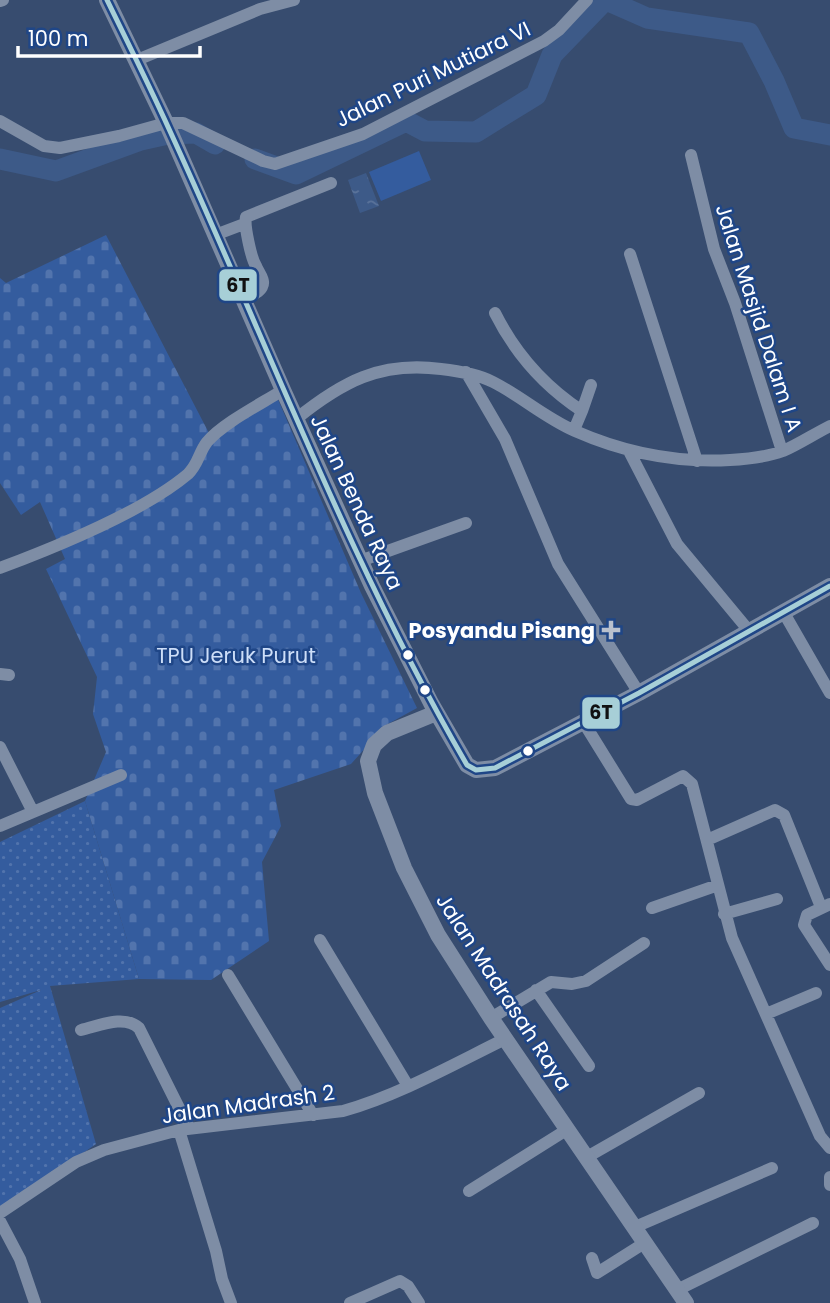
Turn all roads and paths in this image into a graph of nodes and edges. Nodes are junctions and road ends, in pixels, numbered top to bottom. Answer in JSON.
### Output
{"nodes":[{"id":1,"x":107,"y":0,"type":"edge"},
{"id":2,"x":294,"y":0,"type":"edge"},
{"id":3,"x":587,"y":0,"type":"edge"},
{"id":4,"x":137,"y":60,"type":"junction"},
{"id":5,"x":0,"y":121,"type":"edge"},
{"id":6,"x":170,"y":132,"type":"junction"},
{"id":7,"x":691,"y":155,"type":"dead end"},
{"id":8,"x":331,"y":183,"type":"dead end"},
{"id":9,"x":244,"y":224,"type":"junction"},
{"id":10,"x":215,"y":235,"type":"junction"},
{"id":11,"x":630,"y":254,"type":"dead end"},
{"id":12,"x":243,"y":299,"type":"junction"},
{"id":13,"x":495,"y":313,"type":"dead end"},
{"id":14,"x":466,"y":372,"type":"junction"},
{"id":15,"x":591,"y":385,"type":"dead end"},
{"id":16,"x":283,"y":390,"type":"junction"},
{"id":17,"x":582,"y":411,"type":"junction"},
{"id":18,"x":296,"y":419,"type":"junction"},
{"id":19,"x":830,"y":426,"type":"edge"},
{"id":20,"x":574,"y":430,"type":"junction"},
{"id":21,"x":629,"y":451,"type":"junction"},
{"id":22,"x":782,"y":451,"type":"junction"},
{"id":23,"x":697,"y":461,"type":"junction"},
{"id":24,"x":466,"y":523,"type":"dead end"},
{"id":25,"x":360,"y":561,"type":"junction"},
{"id":26,"x":0,"y":568,"type":"edge"},
{"id":27,"x":830,"y":586,"type":"edge"},
{"id":28,"x":784,"y":613,"type":"junction"},
{"id":29,"x":750,"y":632,"type":"junction"},
{"id":30,"x":830,"y":693,"type":"edge"},
{"id":31,"x":639,"y":694,"type":"junction"},
{"id":32,"x":436,"y":713,"type":"junction"},
{"id":33,"x":584,"y":723,"type":"junction"},
{"id":34,"x":0,"y":747,"type":"edge"},
{"id":35,"x":121,"y":775,"type":"dead end"},
{"id":36,"x":33,"y":812,"type":"junction"},
{"id":37,"x":0,"y":827,"type":"edge"},
{"id":38,"x":706,"y":839,"type":"junction"},
{"id":39,"x":718,"y":885,"type":"junction"},
{"id":40,"x":777,"y":899,"type":"dead end"},
{"id":41,"x":825,"y":905,"type":"edge"},
{"id":42,"x":652,"y":908,"type":"dead end"},
{"id":43,"x":724,"y":911,"type":"junction"},
{"id":44,"x":320,"y":940,"type":"dead end"},
{"id":45,"x":644,"y":943,"type":"dead end"},
{"id":46,"x":830,"y":965,"type":"edge"},
{"id":47,"x":228,"y":975,"type":"dead end"},
{"id":48,"x":536,"y":990,"type":"junction"},
{"id":49,"x":817,"y":993,"type":"dead end"},
{"id":50,"x":766,"y":1014,"type":"junction"},
{"id":51,"x":491,"y":1018,"type":"junction"},
{"id":52,"x":81,"y":1030,"type":"dead end"},
{"id":53,"x":505,"y":1039,"type":"junction"},
{"id":54,"x":589,"y":1066,"type":"dead end"},
{"id":55,"x":408,"y":1086,"type":"junction"},
{"id":56,"x":699,"y":1093,"type":"dead end"},
{"id":57,"x":313,"y":1115,"type":"junction"},
{"id":58,"x":184,"y":1129,"type":"junction"},
{"id":59,"x":568,"y":1129,"type":"junction"},
{"id":60,"x":830,"y":1148,"type":"edge"},
{"id":61,"x":587,"y":1157,"type":"junction"},
{"id":62,"x":772,"y":1168,"type":"dead end"},
{"id":63,"x":830,"y":1177,"type":"edge"},
{"id":64,"x":830,"y":1185,"type":"edge"},
{"id":65,"x":469,"y":1191,"type":"dead end"},
{"id":66,"x":0,"y":1213,"type":"edge"},
{"id":67,"x":0,"y":1222,"type":"edge"},
{"id":68,"x":813,"y":1223,"type":"dead end"},
{"id":69,"x":635,"y":1227,"type":"junction"},
{"id":70,"x":646,"y":1242,"type":"junction"},
{"id":71,"x":592,"y":1258,"type":"dead end"},
{"id":72,"x":682,"y":1297,"type":"edge"},
{"id":73,"x":35,"y":1303,"type":"edge"},
{"id":74,"x":231,"y":1303,"type":"edge"},
{"id":75,"x":350,"y":1303,"type":"edge"},
{"id":76,"x":419,"y":1303,"type":"edge"}],
"edges":[{"from":1,"to":4,"type":"street","name":"Jalan Benda Raya"},
{"from":2,"to":4,"type":"street"},
{"from":3,"to":6,"type":"street","name":"Jalan Puri Mutiara VI"},
{"from":4,"to":6,"type":"street","name":"Jalan Benda Raya"},
{"from":5,"to":6,"type":"street"},
{"from":6,"to":10,"type":"street","name":"Jalan Benda Raya"},
{"from":7,"to":22,"type":"street","name":"Jalan Masjid Dalam I A"},
{"from":8,"to":9,"type":"street"},
{"from":9,"to":10,"type":"street"},
{"from":9,"to":12,"type":"street"},
{"from":10,"to":12,"type":"street","name":"Jalan Benda Raya"},
{"from":11,"to":23,"type":"street"},
{"from":12,"to":16,"type":"street","name":"Jalan Benda Raya"},
{"from":13,"to":17,"type":"street"},
{"from":14,"to":18,"type":"street"},
{"from":14,"to":20,"type":"street"},
{"from":14,"to":31,"type":"street"},
{"from":15,"to":17,"type":"street"},
{"from":16,"to":18,"type":"street","name":"Jalan Benda Raya"},
{"from":16,"to":26,"type":"street"},
{"from":17,"to":20,"type":"street"},
{"from":18,"to":25,"type":"street","name":"Jalan Benda Raya"},
{"from":19,"to":22,"type":"street"},
{"from":20,"to":21,"type":"street"},
{"from":21,"to":23,"type":"street"},
{"from":21,"to":29,"type":"street"},
{"from":22,"to":23,"type":"street"},
{"from":24,"to":25,"type":"street"},
{"from":25,"to":32,"type":"street","name":"Jalan Benda Raya"},
{"from":27,"to":28,"type":"street","name":"Jalan Benda Raya"},
{"from":28,"to":29,"type":"street","name":"Jalan Benda Raya"},
{"from":28,"to":30,"type":"street"},
{"from":29,"to":31,"type":"street","name":"Jalan Benda Raya"},
{"from":31,"to":33,"type":"street","name":"Jalan Benda Raya"},
{"from":32,"to":33,"type":"street","name":"Jalan Benda Raya"},
{"from":32,"to":51,"type":"street","name":"Jalan Madrasah Raya"},
{"from":33,"to":38,"type":"street"},
{"from":34,"to":36,"type":"street"},
{"from":35,"to":36,"type":"street"},
{"from":36,"to":37,"type":"street"},
{"from":38,"to":39,"type":"street"},
{"from":38,"to":41,"type":"street"},
{"from":39,"to":42,"type":"street"},
{"from":39,"to":43,"type":"street"},
{"from":40,"to":43,"type":"street"},
{"from":41,"to":46,"type":"street"},
{"from":43,"to":50,"type":"street"},
{"from":44,"to":55,"type":"street"},
{"from":45,"to":48,"type":"street"},
{"from":47,"to":57,"type":"street"},
{"from":48,"to":51,"type":"street"},
{"from":48,"to":54,"type":"street"},
{"from":49,"to":50,"type":"street"},
{"from":50,"to":60,"type":"street"},
{"from":51,"to":53,"type":"street","name":"Jalan Madrasah Raya"},
{"from":52,"to":58,"type":"street"},
{"from":53,"to":55,"type":"street","name":"Jalan Madrash 2"},
{"from":53,"to":59,"type":"street","name":"Jalan Madrasah Raya"},
{"from":55,"to":57,"type":"street","name":"Jalan Madrash 2"},
{"from":56,"to":61,"type":"street"},
{"from":57,"to":58,"type":"street","name":"Jalan Madrash 2"},
{"from":58,"to":66,"type":"street","name":"Jalan Madrash 2"},
{"from":58,"to":74,"type":"street"},
{"from":59,"to":61,"type":"street","name":"Jalan Madrasah Raya"},
{"from":59,"to":65,"type":"street"},
{"from":61,"to":69,"type":"street","name":"Jalan Madrasah Raya"},
{"from":62,"to":69,"type":"street"},
{"from":63,"to":64,"type":"street"},
{"from":67,"to":73,"type":"street"},
{"from":68,"to":72,"type":"street"},
{"from":69,"to":70,"type":"street","name":"Jalan Madrasah Raya"},
{"from":70,"to":71,"type":"street"},
{"from":70,"to":72,"type":"street","name":"Jalan Madrasah Raya"},
{"from":75,"to":76,"type":"street"}]}
